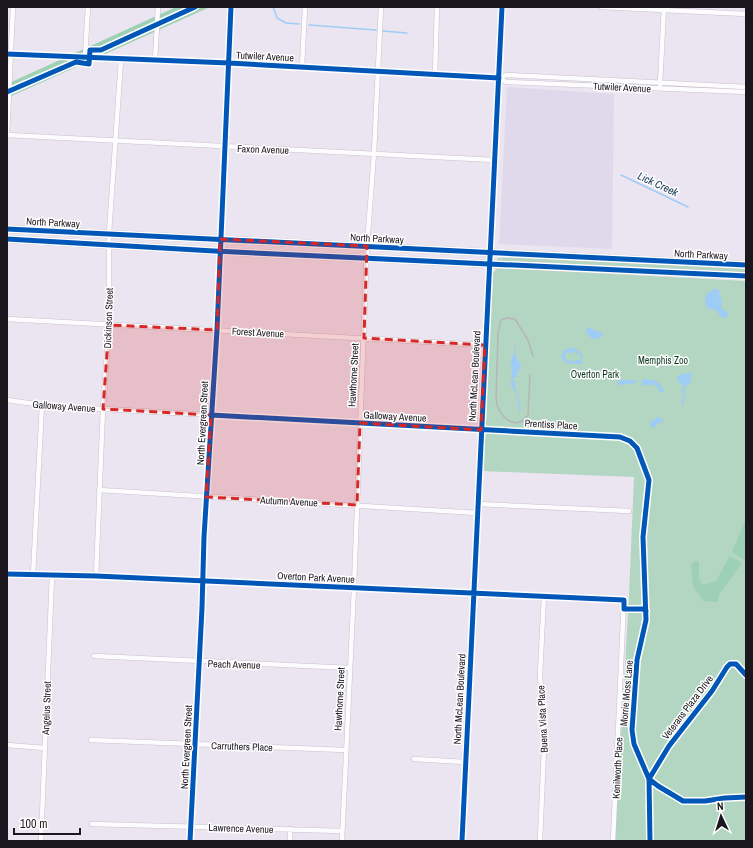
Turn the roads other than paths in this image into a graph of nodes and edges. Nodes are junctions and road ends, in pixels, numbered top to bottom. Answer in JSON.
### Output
{"nodes":[{"id":1,"x":13,"y":7,"type":"edge"},
{"id":2,"x":88,"y":7,"type":"edge"},
{"id":3,"x":158,"y":7,"type":"edge"},
{"id":4,"x":231,"y":7,"type":"edge"},
{"id":5,"x":305,"y":7,"type":"edge"},
{"id":6,"x":380,"y":7,"type":"edge"},
{"id":7,"x":437,"y":7,"type":"edge"},
{"id":8,"x":502,"y":7,"type":"edge"},
{"id":9,"x":601,"y":7,"type":"edge"},
{"id":10,"x":664,"y":9,"type":"edge"},
{"id":11,"x":746,"y":14,"type":"edge"},
{"id":12,"x":9,"y":53,"type":"edge"},
{"id":13,"x":85,"y":57,"type":"junction"},
{"id":14,"x":121,"y":60,"type":"junction"},
{"id":15,"x":155,"y":61,"type":"junction"},
{"id":16,"x":229,"y":63,"type":"junction"},
{"id":17,"x":302,"y":67,"type":"junction"},
{"id":18,"x":378,"y":72,"type":"junction"},
{"id":19,"x":435,"y":76,"type":"junction"},
{"id":20,"x":499,"y":78,"type":"junction"},
{"id":21,"x":581,"y":80,"type":"junction"},
{"id":22,"x":660,"y":83,"type":"junction"},
{"id":23,"x":581,"y":85,"type":"junction"},
{"id":24,"x":746,"y":87,"type":"edge"},
{"id":25,"x":700,"y":88,"type":"junction"},
{"id":26,"x":660,"y":89,"type":"junction"},
{"id":27,"x":738,"y":89,"type":"junction"},
{"id":28,"x":746,"y":92,"type":"edge"},
{"id":29,"x":7,"y":135,"type":"edge"},
{"id":30,"x":116,"y":141,"type":"junction"},
{"id":31,"x":225,"y":147,"type":"junction"},
{"id":32,"x":374,"y":153,"type":"junction"},
{"id":33,"x":494,"y":160,"type":"junction"},
{"id":34,"x":7,"y":229,"type":"edge"},
{"id":35,"x":109,"y":233,"type":"junction"},
{"id":36,"x":7,"y":239,"type":"edge"},
{"id":37,"x":220,"y":239,"type":"junction"},
{"id":38,"x":109,"y":244,"type":"junction"},
{"id":39,"x":367,"y":246,"type":"junction"},
{"id":40,"x":220,"y":251,"type":"junction"},
{"id":41,"x":489,"y":252,"type":"junction"},
{"id":42,"x":367,"y":258,"type":"junction"},
{"id":43,"x":489,"y":264,"type":"junction"},
{"id":44,"x":746,"y":265,"type":"edge"},
{"id":45,"x":746,"y":276,"type":"edge"},
{"id":46,"x":7,"y":319,"type":"edge"},
{"id":47,"x":109,"y":325,"type":"junction"},
{"id":48,"x":217,"y":330,"type":"junction"},
{"id":49,"x":364,"y":338,"type":"junction"},
{"id":50,"x":485,"y":345,"type":"junction"},
{"id":51,"x":7,"y":400,"type":"edge"},
{"id":52,"x":42,"y":404,"type":"junction"},
{"id":53,"x":103,"y":408,"type":"junction"},
{"id":54,"x":211,"y":415,"type":"junction"},
{"id":55,"x":360,"y":423,"type":"junction"},
{"id":56,"x":481,"y":430,"type":"junction"},
{"id":57,"x":620,"y":437,"type":"joint"},
{"id":58,"x":99,"y":490,"type":"junction"},
{"id":59,"x":206,"y":497,"type":"junction"},
{"id":60,"x":478,"y":504,"type":"junction"},
{"id":61,"x":358,"y":505,"type":"junction"},
{"id":62,"x":629,"y":512,"type":"dead end"},
{"id":63,"x":478,"y":513,"type":"junction"},
{"id":64,"x":7,"y":574,"type":"edge"},
{"id":65,"x":33,"y":574,"type":"junction"},
{"id":66,"x":52,"y":575,"type":"junction"},
{"id":67,"x":96,"y":576,"type":"junction"},
{"id":68,"x":202,"y":580,"type":"junction"},
{"id":69,"x":354,"y":588,"type":"junction"},
{"id":70,"x":474,"y":593,"type":"junction"},
{"id":71,"x":544,"y":596,"type":"junction"},
{"id":72,"x":624,"y":600,"type":"joint"},
{"id":73,"x":94,"y":656,"type":"dead end"},
{"id":74,"x":200,"y":662,"type":"junction"},
{"id":75,"x":350,"y":668,"type":"junction"},
{"id":76,"x":746,"y":675,"type":"edge"},
{"id":77,"x":91,"y":740,"type":"dead end"},
{"id":78,"x":7,"y":745,"type":"edge"},
{"id":79,"x":196,"y":745,"type":"junction"},
{"id":80,"x":45,"y":748,"type":"junction"},
{"id":81,"x":346,"y":750,"type":"junction"},
{"id":82,"x":414,"y":759,"type":"dead end"},
{"id":83,"x":465,"y":762,"type":"junction"},
{"id":84,"x":649,"y":778,"type":"junction"},
{"id":85,"x":746,"y":797,"type":"edge"},
{"id":86,"x":92,"y":824,"type":"dead end"},
{"id":87,"x":191,"y":826,"type":"junction"},
{"id":88,"x":290,"y":829,"type":"junction"},
{"id":89,"x":342,"y":831,"type":"junction"},
{"id":90,"x":41,"y":841,"type":"edge"},
{"id":91,"x":190,"y":841,"type":"edge"},
{"id":92,"x":290,"y":841,"type":"edge"},
{"id":93,"x":342,"y":841,"type":"edge"},
{"id":94,"x":462,"y":841,"type":"edge"},
{"id":95,"x":540,"y":841,"type":"edge"},
{"id":96,"x":613,"y":841,"type":"edge"},
{"id":97,"x":650,"y":841,"type":"edge"}],
"edges":[{"from":1,"to":12,"type":"street"},
{"from":2,"to":13,"type":"street"},
{"from":3,"to":15,"type":"street"},
{"from":4,"to":16,"type":"street","name":"North Evergreen Street"},
{"from":5,"to":17,"type":"street"},
{"from":6,"to":18,"type":"street","name":"Hawthorne Street"},
{"from":7,"to":19,"type":"street"},
{"from":8,"to":20,"type":"main road","name":"North McLean Boulevard"},
{"from":9,"to":10,"type":"street"},
{"from":10,"to":11,"type":"street"},
{"from":10,"to":22,"type":"street"},
{"from":12,"to":13,"type":"street","name":"Tutwiler Avenue"},
{"from":12,"to":29,"type":"street"},
{"from":13,"to":14,"type":"street","name":"Tutwiler Avenue"},
{"from":14,"to":15,"type":"street","name":"Tutwiler Avenue"},
{"from":14,"to":30,"type":"street","name":"Dickinson Street"},
{"from":15,"to":16,"type":"street","name":"Tutwiler Avenue"},
{"from":16,"to":17,"type":"street","name":"Tutwiler Avenue"},
{"from":16,"to":31,"type":"street","name":"North Evergreen Street"},
{"from":17,"to":18,"type":"street","name":"Tutwiler Avenue"},
{"from":18,"to":19,"type":"street","name":"Tutwiler Avenue"},
{"from":18,"to":32,"type":"street","name":"Hawthorne Street"},
{"from":19,"to":20,"type":"street","name":"Tutwiler Avenue"},
{"from":20,"to":21,"type":"street","name":"Tutwiler Avenue"},
{"from":20,"to":23,"type":"street","name":"Tutwiler Avenue"},
{"from":20,"to":33,"type":"main road","name":"North McLean Boulevard"},
{"from":21,"to":22,"type":"street","name":"Tutwiler Avenue"},
{"from":21,"to":23,"type":"street"},
{"from":22,"to":25,"type":"street","name":"Tutwiler Avenue"},
{"from":22,"to":26,"type":"street"},
{"from":23,"to":26,"type":"street","name":"Tutwiler Avenue"},
{"from":24,"to":27,"type":"street","name":"Tutwiler Avenue"},
{"from":25,"to":26,"type":"street","name":"Tutwiler Avenue"},
{"from":25,"to":27,"type":"street","name":"Tutwiler Avenue"},
{"from":27,"to":28,"type":"street","name":"Tutwiler Avenue"},
{"from":29,"to":30,"type":"street","name":"Faxon Avenue"},
{"from":30,"to":31,"type":"street","name":"Faxon Avenue"},
{"from":30,"to":35,"type":"street","name":"Dickinson Street"},
{"from":31,"to":32,"type":"street","name":"Faxon Avenue"},
{"from":31,"to":37,"type":"street","name":"North Evergreen Street"},
{"from":32,"to":33,"type":"street","name":"Faxon Avenue"},
{"from":32,"to":39,"type":"street","name":"Hawthorne Street"},
{"from":33,"to":41,"type":"main road","name":"North McLean Boulevard"},
{"from":34,"to":35,"type":"main road","name":"North Parkway"},
{"from":35,"to":37,"type":"main road","name":"North Parkway"},
{"from":35,"to":38,"type":"street","name":"Dickinson Street"},
{"from":36,"to":38,"type":"main road","name":"North Parkway"},
{"from":37,"to":39,"type":"main road","name":"North Parkway"},
{"from":37,"to":40,"type":"street","name":"North Evergreen Street"},
{"from":38,"to":40,"type":"main road","name":"North Parkway"},
{"from":38,"to":47,"type":"street","name":"Dickinson Street"},
{"from":39,"to":41,"type":"main road","name":"North Parkway"},
{"from":39,"to":42,"type":"street","name":"Hawthorne Street"},
{"from":40,"to":42,"type":"main road","name":"North Parkway"},
{"from":40,"to":48,"type":"street","name":"North Evergreen Street"},
{"from":41,"to":43,"type":"main road","name":"North McLean Boulevard"},
{"from":41,"to":44,"type":"main road","name":"North Parkway"},
{"from":42,"to":43,"type":"main road","name":"North Parkway"},
{"from":42,"to":49,"type":"street","name":"Hawthorne Street"},
{"from":43,"to":45,"type":"main road","name":"North Parkway"},
{"from":43,"to":50,"type":"main road","name":"North McLean Boulevard"},
{"from":46,"to":47,"type":"street","name":"Forest Avenue"},
{"from":47,"to":48,"type":"street","name":"Forest Avenue"},
{"from":47,"to":53,"type":"street","name":"Dickinson Street"},
{"from":48,"to":49,"type":"street","name":"Forest Avenue"},
{"from":48,"to":54,"type":"street","name":"North Evergreen Street"},
{"from":49,"to":50,"type":"street","name":"Forest Avenue"},
{"from":49,"to":55,"type":"street","name":"Hawthorne Street"},
{"from":50,"to":56,"type":"main road","name":"North McLean Boulevard"},
{"from":51,"to":52,"type":"street","name":"Galloway Avenue"},
{"from":52,"to":53,"type":"street","name":"Galloway Avenue"},
{"from":52,"to":65,"type":"street"},
{"from":53,"to":54,"type":"street","name":"Galloway Avenue"},
{"from":53,"to":58,"type":"street","name":"Dickinson Street"},
{"from":54,"to":55,"type":"street","name":"Galloway Avenue"},
{"from":54,"to":59,"type":"street","name":"North Evergreen Street"},
{"from":55,"to":56,"type":"street","name":"Galloway Avenue"},
{"from":55,"to":61,"type":"street","name":"Hawthorne Street"},
{"from":56,"to":57,"type":"street","name":"Prentiss Place"},
{"from":56,"to":60,"type":"main road","name":"North McLean Boulevard"},
{"from":57,"to":84,"type":"street","name":"Morrie Moss Lane"},
{"from":58,"to":59,"type":"street","name":"Autumn Avenue"},
{"from":58,"to":67,"type":"street","name":"Dickinson Street"},
{"from":59,"to":61,"type":"street","name":"Autumn Avenue"},
{"from":59,"to":68,"type":"street","name":"North Evergreen Street"},
{"from":60,"to":62,"type":"street"},
{"from":60,"to":63,"type":"main road","name":"North McLean Boulevard"},
{"from":61,"to":63,"type":"street","name":"Autumn Avenue"},
{"from":61,"to":69,"type":"street","name":"Hawthorne Street"},
{"from":63,"to":70,"type":"main road","name":"North McLean Boulevard"},
{"from":64,"to":65,"type":"street","name":"Overton Park Avenue"},
{"from":65,"to":66,"type":"street","name":"Overton Park Avenue"},
{"from":66,"to":67,"type":"street","name":"Overton Park Avenue"},
{"from":66,"to":80,"type":"street","name":"Angelus Street"},
{"from":67,"to":68,"type":"street","name":"Overton Park Avenue"},
{"from":68,"to":69,"type":"street","name":"Overton Park Avenue"},
{"from":68,"to":74,"type":"street","name":"North Evergreen Street"},
{"from":69,"to":70,"type":"street","name":"Overton Park Avenue"},
{"from":69,"to":75,"type":"street","name":"Hawthorne Street"},
{"from":70,"to":71,"type":"street","name":"Overton Park Avenue"},
{"from":70,"to":83,"type":"main road","name":"North McLean Boulevard"},
{"from":71,"to":72,"type":"street","name":"Overton Park Avenue"},
{"from":71,"to":95,"type":"street","name":"Buena Vista Place"},
{"from":72,"to":96,"type":"street","name":"Kenilworth Place"},
{"from":73,"to":74,"type":"street","name":"Peach Avenue"},
{"from":74,"to":75,"type":"street","name":"Peach Avenue"},
{"from":74,"to":79,"type":"street","name":"North Evergreen Street"},
{"from":75,"to":81,"type":"street","name":"Hawthorne Street"},
{"from":76,"to":84,"type":"street","name":"Veterans Plaza Drive"},
{"from":77,"to":79,"type":"street","name":"Carruthers Place"},
{"from":78,"to":80,"type":"street"},
{"from":79,"to":81,"type":"street","name":"Carruthers Place"},
{"from":79,"to":87,"type":"street","name":"North Evergreen Street"},
{"from":80,"to":90,"type":"street","name":"Angelus Street"},
{"from":81,"to":89,"type":"street","name":"Hawthorne Street"},
{"from":82,"to":83,"type":"street"},
{"from":83,"to":94,"type":"main road","name":"North McLean Boulevard"},
{"from":84,"to":85,"type":"street"},
{"from":84,"to":97,"type":"street","name":"Morrie Moss Lane"},
{"from":86,"to":87,"type":"street","name":"Lawrence Avenue"},
{"from":87,"to":88,"type":"street","name":"Lawrence Avenue"},
{"from":87,"to":91,"type":"street","name":"North Evergreen Street"},
{"from":88,"to":89,"type":"street","name":"Lawrence Avenue"},
{"from":88,"to":92,"type":"street"},
{"from":89,"to":93,"type":"street","name":"Hawthorne Street"}]}
